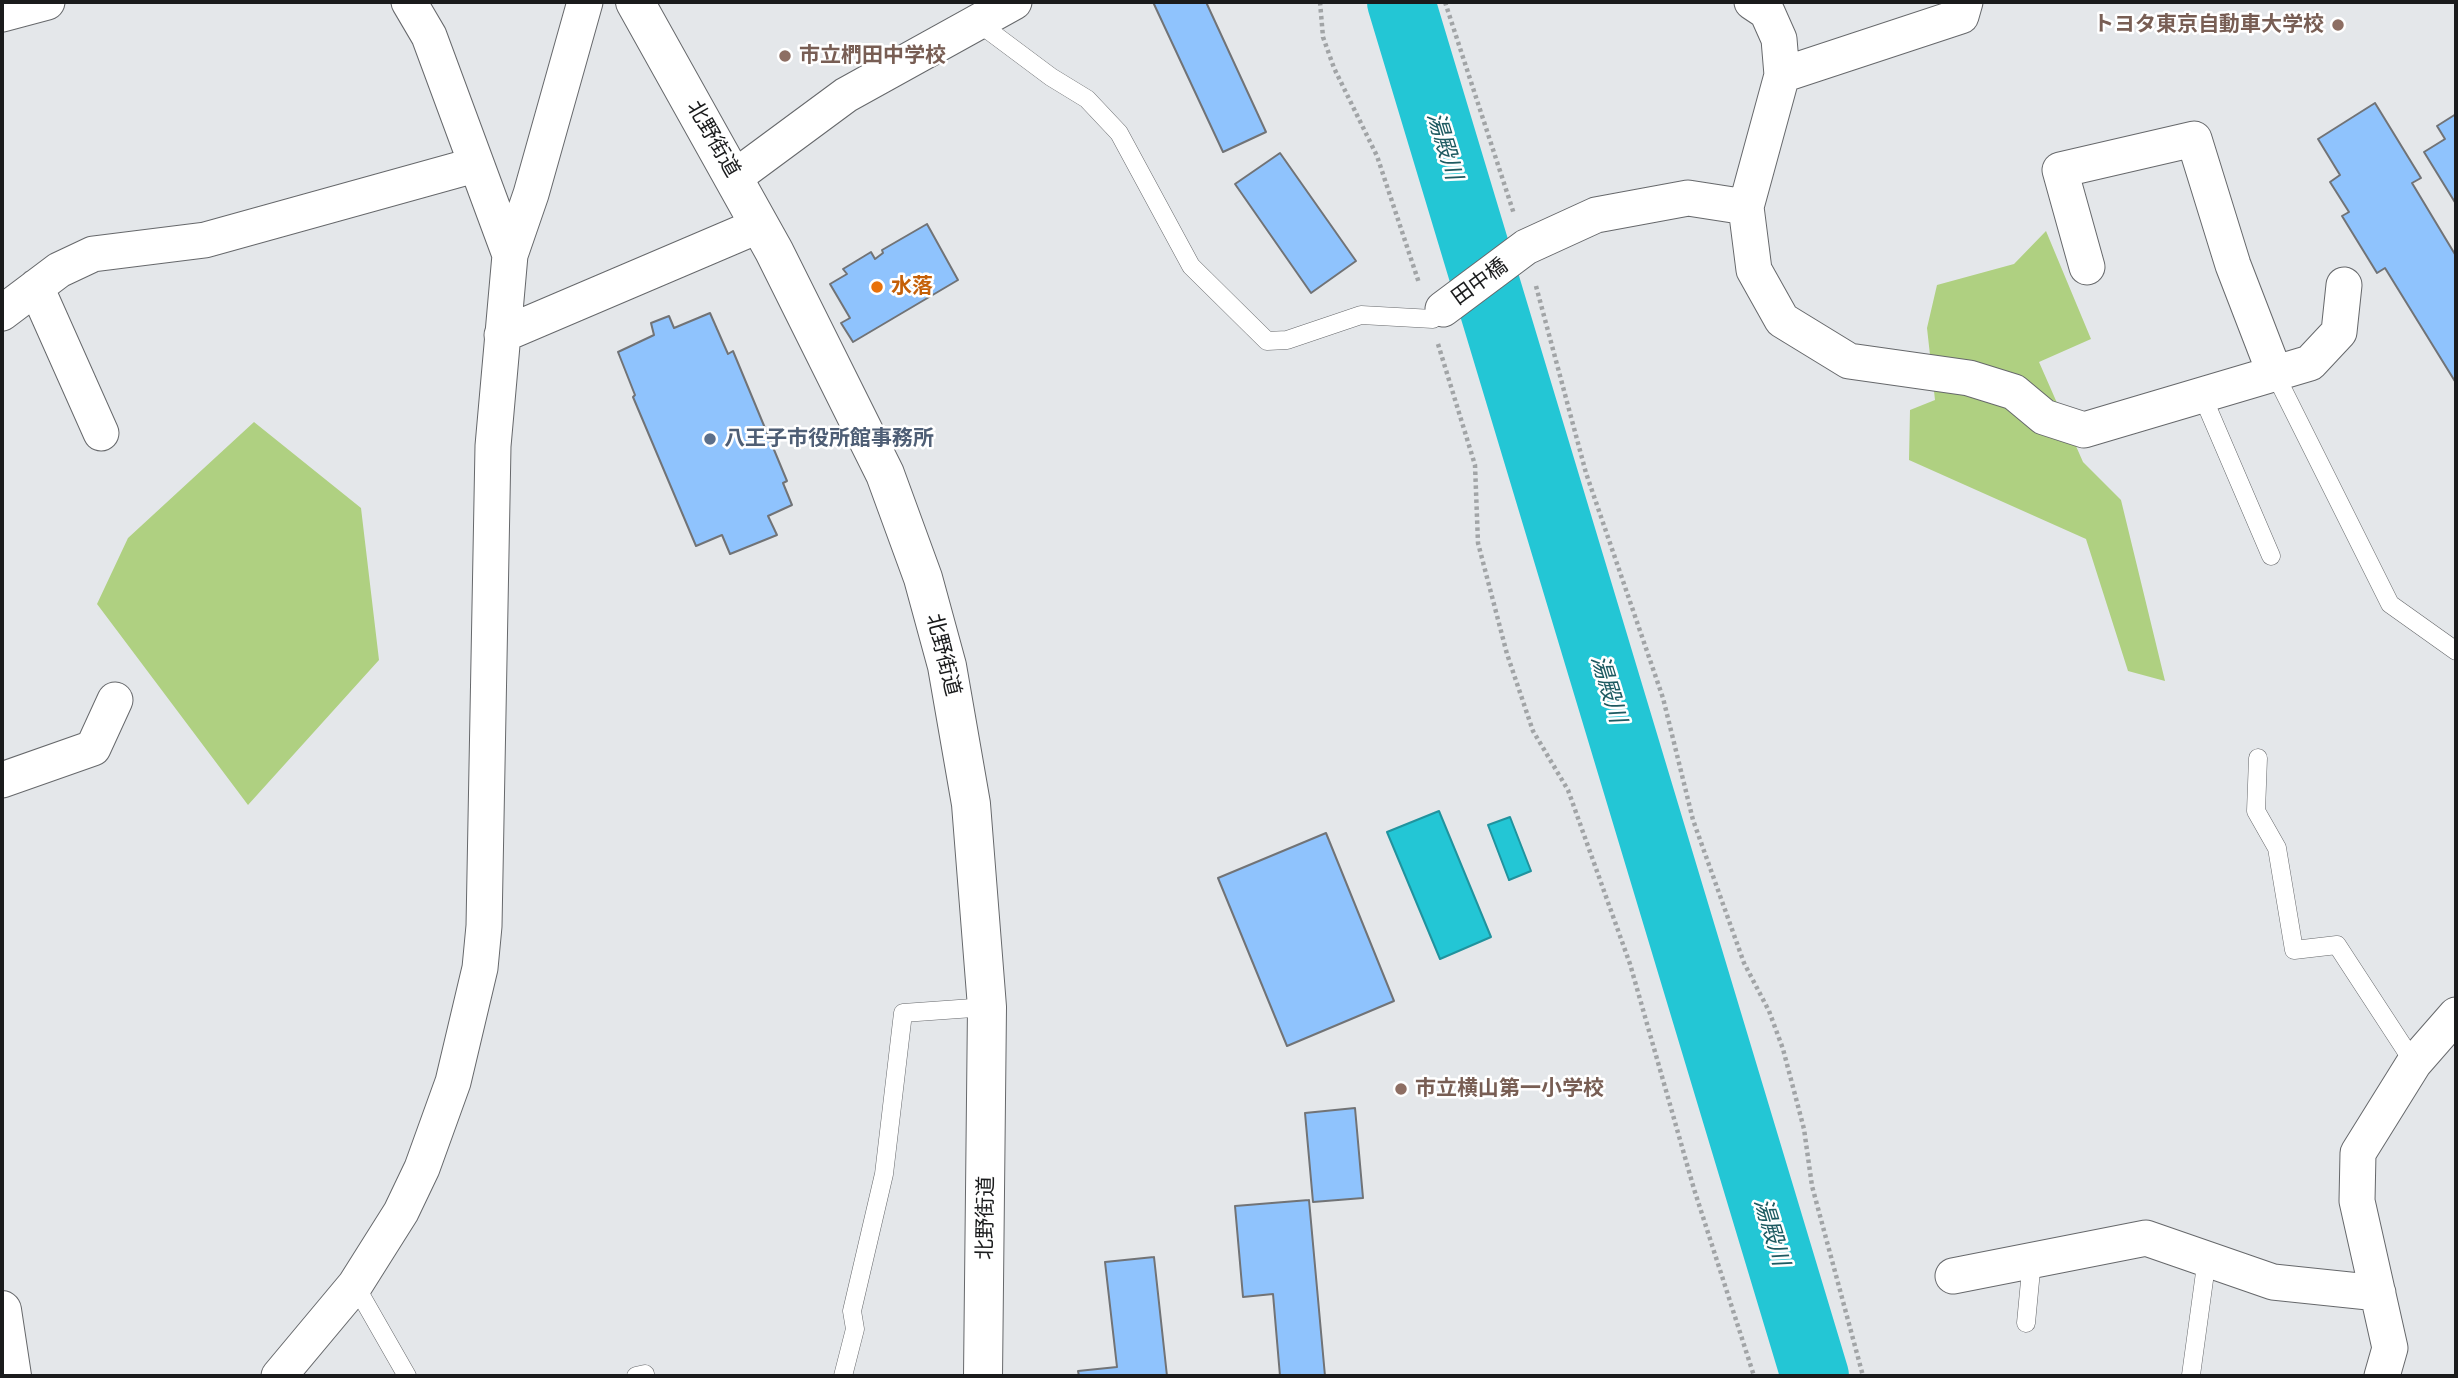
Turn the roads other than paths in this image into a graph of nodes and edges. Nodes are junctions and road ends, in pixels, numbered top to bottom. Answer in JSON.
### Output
{"nodes":[{"id":1,"x":47,"y":2,"type":"edge"},
{"id":2,"x":409,"y":2,"type":"edge"},
{"id":3,"x":585,"y":2,"type":"edge"},
{"id":4,"x":635,"y":2,"type":"edge"},
{"id":5,"x":1014,"y":2,"type":"edge"},
{"id":6,"x":1752,"y":2,"type":"edge"},
{"id":7,"x":1965,"y":2,"type":"edge"},
{"id":8,"x":976,"y":9,"type":"edge"},
{"id":9,"x":2,"y":14,"type":"edge"},
{"id":10,"x":1782,"y":75,"type":"junction"},
{"id":11,"x":475,"y":165,"type":"junction"},
{"id":12,"x":735,"y":177,"type":"junction"},
{"id":13,"x":1746,"y":207,"type":"junction"},
{"id":14,"x":760,"y":225,"type":"junction"},
{"id":15,"x":510,"y":255,"type":"junction"},
{"id":16,"x":2087,"y":267,"type":"dead end"},
{"id":17,"x":2344,"y":285,"type":"dead end"},
{"id":18,"x":36,"y":287,"type":"junction"},
{"id":19,"x":2,"y":313,"type":"edge"},
{"id":20,"x":1438,"y":314,"type":"joint"},
{"id":21,"x":502,"y":335,"type":"junction"},
{"id":22,"x":2275,"y":373,"type":"junction"},
{"id":23,"x":2202,"y":395,"type":"junction"},
{"id":24,"x":101,"y":433,"type":"dead end"},
{"id":25,"x":2271,"y":556,"type":"dead end"},
{"id":26,"x":2456,"y":651,"type":"edge"},
{"id":27,"x":115,"y":700,"type":"dead end"},
{"id":28,"x":2258,"y":758,"type":"dead end"},
{"id":29,"x":2,"y":780,"type":"edge"},
{"id":30,"x":988,"y":1006,"type":"junction"},
{"id":31,"x":2456,"y":1015,"type":"edge"},
{"id":32,"x":2414,"y":1063,"type":"junction"},
{"id":33,"x":2207,"y":1258,"type":"junction"},
{"id":34,"x":2032,"y":1260,"type":"junction"},
{"id":35,"x":1953,"y":1276,"type":"dead end"},
{"id":36,"x":355,"y":1285,"type":"junction"},
{"id":37,"x":2378,"y":1293,"type":"junction"},
{"id":38,"x":2,"y":1310,"type":"edge"},
{"id":39,"x":2026,"y":1322,"type":"dead end"},
{"id":40,"x":2191,"y":1375,"type":"edge"},
{"id":41,"x":12,"y":1376,"type":"edge"},
{"id":42,"x":279,"y":1376,"type":"edge"},
{"id":43,"x":407,"y":1376,"type":"edge"},
{"id":44,"x":843,"y":1376,"type":"edge"},
{"id":45,"x":983,"y":1376,"type":"edge"},
{"id":46,"x":2382,"y":1376,"type":"edge"}],
"edges":[{"from":1,"to":9,"type":"street"},
{"from":2,"to":11,"type":"street"},
{"from":3,"to":15,"type":"street"},
{"from":4,"to":12,"type":"main road","name":"北野街道"},
{"from":5,"to":8,"type":"street"},
{"from":6,"to":10,"type":"street"},
{"from":7,"to":10,"type":"street"},
{"from":8,"to":12,"type":"street"},
{"from":8,"to":20,"type":"lane"},
{"from":10,"to":13,"type":"street"},
{"from":11,"to":15,"type":"street"},
{"from":11,"to":18,"type":"street"},
{"from":12,"to":14,"type":"main road","name":"北野街道"},
{"from":13,"to":20,"type":"street","name":"田中橋"},
{"from":13,"to":23,"type":"street"},
{"from":14,"to":21,"type":"street"},
{"from":14,"to":30,"type":"main road","name":"北野街道"},
{"from":15,"to":21,"type":"street"},
{"from":16,"to":22,"type":"street"},
{"from":17,"to":22,"type":"street"},
{"from":18,"to":19,"type":"street"},
{"from":18,"to":24,"type":"street"},
{"from":21,"to":36,"type":"street"},
{"from":22,"to":23,"type":"street"},
{"from":22,"to":26,"type":"lane"},
{"from":23,"to":25,"type":"lane"},
{"from":27,"to":29,"type":"street"},
{"from":28,"to":32,"type":"lane"},
{"from":30,"to":44,"type":"lane"},
{"from":30,"to":45,"type":"main road","name":"北野街道"},
{"from":31,"to":32,"type":"street"},
{"from":32,"to":37,"type":"street"},
{"from":33,"to":34,"type":"street"},
{"from":33,"to":37,"type":"street"},
{"from":33,"to":40,"type":"lane"},
{"from":34,"to":35,"type":"street"},
{"from":34,"to":39,"type":"lane"},
{"from":36,"to":42,"type":"street"},
{"from":36,"to":43,"type":"lane"},
{"from":37,"to":46,"type":"street"},
{"from":38,"to":41,"type":"main road"}]}
